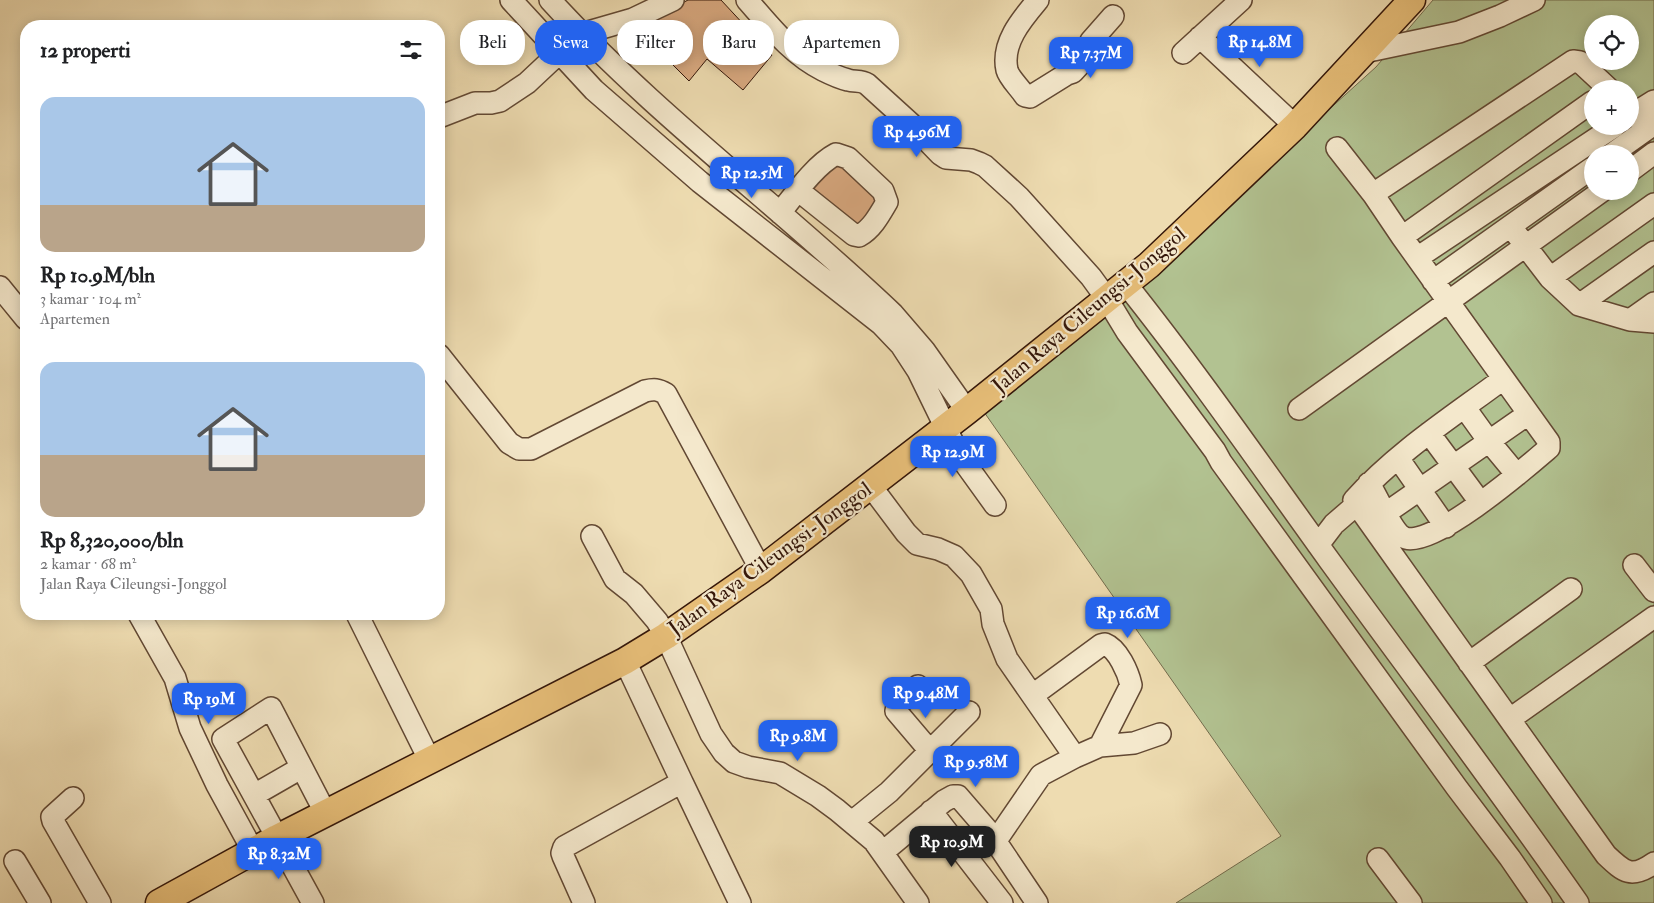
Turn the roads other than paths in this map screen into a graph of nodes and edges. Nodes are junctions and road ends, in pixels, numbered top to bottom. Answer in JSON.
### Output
{"nodes":[{"id":1,"x":511,"y":0,"type":"edge"},
{"id":2,"x":550,"y":0,"type":"edge"},
{"id":3,"x":673,"y":0,"type":"edge"},
{"id":4,"x":747,"y":0,"type":"edge"},
{"id":5,"x":1038,"y":0,"type":"edge"},
{"id":6,"x":1241,"y":0,"type":"edge"},
{"id":7,"x":1534,"y":0,"type":"edge"},
{"id":8,"x":1402,"y":3,"type":"edge"},
{"id":9,"x":1113,"y":16,"type":"dead end"},
{"id":10,"x":568,"y":20,"type":"edge"},
{"id":11,"x":535,"y":26,"type":"edge"},
{"id":12,"x":607,"y":27,"type":"edge"},
{"id":13,"x":1200,"y":37,"type":"junction"},
{"id":14,"x":1364,"y":52,"type":"junction"},
{"id":15,"x":1183,"y":53,"type":"dead end"},
{"id":16,"x":607,"y":58,"type":"edge"},
{"id":17,"x":546,"y":65,"type":"edge"},
{"id":18,"x":570,"y":65,"type":"edge"},
{"id":19,"x":1599,"y":80,"type":"edge"},
{"id":20,"x":1654,"y":101,"type":"edge"},
{"id":21,"x":1584,"y":108,"type":"edge"},
{"id":22,"x":1639,"y":110,"type":"edge"},
{"id":23,"x":445,"y":115,"type":"edge"},
{"id":24,"x":1654,"y":124,"type":"edge"},
{"id":25,"x":1295,"y":126,"type":"junction"},
{"id":26,"x":1602,"y":135,"type":"edge"},
{"id":27,"x":1625,"y":145,"type":"edge"},
{"id":28,"x":1337,"y":148,"type":"dead end"},
{"id":29,"x":1654,"y":153,"type":"edge"},
{"id":30,"x":1639,"y":164,"type":"edge"},
{"id":31,"x":729,"y":169,"type":"junction"},
{"id":32,"x":1584,"y":174,"type":"edge"},
{"id":33,"x":711,"y":191,"type":"junction"},
{"id":34,"x":799,"y":191,"type":"junction"},
{"id":35,"x":1373,"y":194,"type":"junction"},
{"id":36,"x":1590,"y":200,"type":"edge"},
{"id":37,"x":1654,"y":204,"type":"edge"},
{"id":38,"x":780,"y":213,"type":"junction"},
{"id":39,"x":1511,"y":226,"type":"junction"},
{"id":40,"x":854,"y":235,"type":"junction"},
{"id":41,"x":1402,"y":237,"type":"junction"},
{"id":42,"x":1526,"y":246,"type":"junction"},
{"id":43,"x":1654,"y":252,"type":"edge"},
{"id":44,"x":1418,"y":258,"type":"junction"},
{"id":45,"x":833,"y":260,"type":"junction"},
{"id":46,"x":1550,"y":278,"type":"junction"},
{"id":47,"x":1433,"y":281,"type":"junction"},
{"id":48,"x":0,"y":287,"type":"edge"},
{"id":49,"x":1116,"y":292,"type":"junction"},
{"id":50,"x":1448,"y":302,"type":"junction"},
{"id":51,"x":1654,"y":303,"type":"edge"},
{"id":52,"x":1579,"y":305,"type":"junction"},
{"id":53,"x":20,"y":312,"type":"edge"},
{"id":54,"x":1630,"y":320,"type":"junction"},
{"id":55,"x":1654,"y":322,"type":"edge"},
{"id":56,"x":445,"y":363,"type":"edge"},
{"id":57,"x":1503,"y":379,"type":"junction"},
{"id":58,"x":1465,"y":408,"type":"junction"},
{"id":59,"x":1299,"y":409,"type":"dead end"},
{"id":60,"x":967,"y":411,"type":"junction"},
{"id":61,"x":1528,"y":414,"type":"junction"},
{"id":62,"x":945,"y":428,"type":"junction"},
{"id":63,"x":1429,"y":433,"type":"junction"},
{"id":64,"x":1241,"y":435,"type":"junction"},
{"id":65,"x":1488,"y":440,"type":"junction"},
{"id":66,"x":1215,"y":451,"type":"junction"},
{"id":67,"x":1398,"y":458,"type":"junction"},
{"id":68,"x":1452,"y":465,"type":"junction"},
{"id":69,"x":1517,"y":475,"type":"junction"},
{"id":70,"x":1369,"y":483,"type":"junction"},
{"id":71,"x":870,"y":486,"type":"junction"},
{"id":72,"x":1419,"y":488,"type":"junction"},
{"id":73,"x":1480,"y":502,"type":"junction"},
{"id":74,"x":1356,"y":504,"type":"junction"},
{"id":75,"x":995,"y":505,"type":"dead end"},
{"id":76,"x":1386,"y":513,"type":"junction"},
{"id":77,"x":1446,"y":527,"type":"junction"},
{"id":78,"x":592,"y":536,"type":"dead end"},
{"id":79,"x":1318,"y":545,"type":"junction"},
{"id":80,"x":1634,"y":565,"type":"dead end"},
{"id":81,"x":762,"y":570,"type":"junction"},
{"id":82,"x":1571,"y":589,"type":"dead end"},
{"id":83,"x":1654,"y":591,"type":"edge"},
{"id":84,"x":1654,"y":617,"type":"edge"},
{"id":85,"x":142,"y":620,"type":"edge"},
{"id":86,"x":360,"y":620,"type":"edge"},
{"id":87,"x":666,"y":636,"type":"junction"},
{"id":88,"x":625,"y":661,"type":"junction"},
{"id":89,"x":1469,"y":662,"type":"junction"},
{"id":90,"x":918,"y":686,"type":"dead end"},
{"id":91,"x":1033,"y":695,"type":"junction"},
{"id":92,"x":969,"y":712,"type":"dead end"},
{"id":93,"x":1510,"y":719,"type":"junction"},
{"id":94,"x":1160,"y":734,"type":"dead end"},
{"id":95,"x":1100,"y":746,"type":"junction"},
{"id":96,"x":930,"y":751,"type":"junction"},
{"id":97,"x":1075,"y":758,"type":"junction"},
{"id":98,"x":1473,"y":758,"type":"junction"},
{"id":99,"x":430,"y":761,"type":"junction"},
{"id":100,"x":301,"y":768,"type":"junction"},
{"id":101,"x":1448,"y":775,"type":"junction"},
{"id":102,"x":682,"y":782,"type":"junction"},
{"id":103,"x":254,"y":795,"type":"junction"},
{"id":104,"x":73,"y":798,"type":"dead end"},
{"id":105,"x":932,"y":811,"type":"junction"},
{"id":106,"x":326,"y":814,"type":"junction"},
{"id":107,"x":852,"y":822,"type":"junction"},
{"id":108,"x":277,"y":838,"type":"junction"},
{"id":109,"x":1535,"y":841,"type":"junction"},
{"id":110,"x":996,"y":842,"type":"junction"},
{"id":111,"x":253,"y":851,"type":"junction"},
{"id":112,"x":882,"y":852,"type":"junction"},
{"id":113,"x":1510,"y":858,"type":"junction"},
{"id":114,"x":1378,"y":859,"type":"dead end"},
{"id":115,"x":15,"y":861,"type":"dead end"},
{"id":116,"x":1654,"y":863,"type":"edge"},
{"id":117,"x":175,"y":899,"type":"edge"},
{"id":118,"x":40,"y":903,"type":"edge"},
{"id":119,"x":100,"y":903,"type":"edge"},
{"id":120,"x":314,"y":903,"type":"edge"},
{"id":121,"x":584,"y":903,"type":"edge"},
{"id":122,"x":740,"y":903,"type":"edge"},
{"id":123,"x":918,"y":903,"type":"edge"},
{"id":124,"x":1002,"y":903,"type":"edge"},
{"id":125,"x":1037,"y":903,"type":"edge"},
{"id":126,"x":1411,"y":903,"type":"edge"},
{"id":127,"x":1541,"y":903,"type":"edge"},
{"id":128,"x":1578,"y":903,"type":"edge"}],
"edges":[{"from":1,"to":11,"type":"street"},
{"from":2,"to":10,"type":"street"},
{"from":3,"to":12,"type":"street"},
{"from":4,"to":49,"type":"street"},
{"from":5,"to":9,"type":"street"},
{"from":6,"to":13,"type":"street"},
{"from":7,"to":14,"type":"street"},
{"from":8,"to":14,"type":"main road","name":"Jalan Raya Cileungsi-Jonggol"},
{"from":13,"to":15,"type":"street"},
{"from":13,"to":25,"type":"street"},
{"from":14,"to":25,"type":"main road","name":"Jalan Raya Cileungsi-Jonggol"},
{"from":16,"to":31,"type":"street"},
{"from":17,"to":23,"type":"street"},
{"from":18,"to":33,"type":"street"},
{"from":19,"to":35,"type":"street"},
{"from":20,"to":22,"type":"street"},
{"from":21,"to":41,"type":"street"},
{"from":24,"to":27,"type":"street"},
{"from":25,"to":49,"type":"main road","name":"Jalan Raya Cileungsi-Jonggol"},
{"from":26,"to":44,"type":"street"},
{"from":28,"to":35,"type":"street"},
{"from":29,"to":30,"type":"street"},
{"from":31,"to":33,"type":"street"},
{"from":31,"to":38,"type":"street"},
{"from":32,"to":39,"type":"street"},
{"from":33,"to":62,"type":"street"},
{"from":34,"to":38,"type":"street"},
{"from":34,"to":40,"type":"street"},
{"from":34,"to":40,"type":"street"},
{"from":35,"to":41,"type":"street"},
{"from":36,"to":42,"type":"street"},
{"from":37,"to":46,"type":"street"},
{"from":38,"to":45,"type":"street"},
{"from":39,"to":42,"type":"street"},
{"from":39,"to":47,"type":"street"},
{"from":40,"to":45,"type":"street"},
{"from":41,"to":44,"type":"street"},
{"from":42,"to":46,"type":"street"},
{"from":42,"to":50,"type":"street"},
{"from":43,"to":52,"type":"street"},
{"from":44,"to":47,"type":"street"},
{"from":45,"to":60,"type":"street"},
{"from":46,"to":52,"type":"street"},
{"from":47,"to":50,"type":"street"},
{"from":48,"to":53,"type":"street"},
{"from":49,"to":60,"type":"main road","name":"Jalan Raya Cileungsi-Jonggol"},
{"from":49,"to":64,"type":"street"},
{"from":49,"to":66,"type":"street"},
{"from":50,"to":57,"type":"street"},
{"from":50,"to":59,"type":"street"},
{"from":51,"to":54,"type":"street"},
{"from":52,"to":54,"type":"street"},
{"from":54,"to":55,"type":"street"},
{"from":56,"to":81,"type":"street"},
{"from":57,"to":58,"type":"street"},
{"from":57,"to":61,"type":"street"},
{"from":58,"to":63,"type":"street"},
{"from":58,"to":65,"type":"street"},
{"from":60,"to":62,"type":"main road","name":"Jalan Raya Cileungsi-Jonggol"},
{"from":61,"to":65,"type":"street"},
{"from":61,"to":69,"type":"street"},
{"from":62,"to":71,"type":"main road","name":"Jalan Raya Cileungsi-Jonggol"},
{"from":62,"to":75,"type":"street"},
{"from":63,"to":67,"type":"street"},
{"from":63,"to":68,"type":"street"},
{"from":64,"to":66,"type":"street"},
{"from":64,"to":79,"type":"street"},
{"from":65,"to":68,"type":"street"},
{"from":65,"to":69,"type":"street"},
{"from":66,"to":101,"type":"street"},
{"from":67,"to":70,"type":"street"},
{"from":67,"to":72,"type":"street"},
{"from":68,"to":72,"type":"street"},
{"from":68,"to":73,"type":"street"},
{"from":69,"to":73,"type":"street"},
{"from":70,"to":74,"type":"street"},
{"from":70,"to":76,"type":"street"},
{"from":71,"to":81,"type":"main road","name":"Jalan Raya Cileungsi-Jonggol"},
{"from":71,"to":91,"type":"street"},
{"from":72,"to":76,"type":"street"},
{"from":72,"to":77,"type":"street"},
{"from":73,"to":77,"type":"street"},
{"from":74,"to":79,"type":"street"},
{"from":74,"to":89,"type":"street"},
{"from":76,"to":77,"type":"street"},
{"from":78,"to":87,"type":"street"},
{"from":79,"to":98,"type":"street"},
{"from":80,"to":83,"type":"street"},
{"from":81,"to":87,"type":"main road","name":"Jalan Raya Cileungsi-Jonggol"},
{"from":82,"to":89,"type":"street"},
{"from":84,"to":93,"type":"street"},
{"from":85,"to":111,"type":"street"},
{"from":86,"to":99,"type":"street"},
{"from":87,"to":88,"type":"main road","name":"Jalan Raya Cileungsi-Jonggol"},
{"from":87,"to":107,"type":"street"},
{"from":88,"to":99,"type":"main road","name":"Jalan Raya Cileungsi-Jonggol"},
{"from":88,"to":102,"type":"street"},
{"from":89,"to":93,"type":"street"},
{"from":90,"to":96,"type":"street"},
{"from":91,"to":95,"type":"street"},
{"from":91,"to":97,"type":"street"},
{"from":92,"to":96,"type":"street"},
{"from":93,"to":116,"type":"street"},
{"from":94,"to":95,"type":"street"},
{"from":95,"to":97,"type":"street"},
{"from":96,"to":107,"type":"street"},
{"from":97,"to":110,"type":"street"},
{"from":98,"to":101,"type":"street"},
{"from":98,"to":109,"type":"street"},
{"from":99,"to":106,"type":"main road","name":"Jalan Raya Cileungsi-Jonggol"},
{"from":100,"to":103,"type":"street"},
{"from":100,"to":103,"type":"street"},
{"from":100,"to":106,"type":"street"},
{"from":101,"to":113,"type":"street"},
{"from":102,"to":121,"type":"street"},
{"from":102,"to":122,"type":"street"},
{"from":103,"to":108,"type":"street"},
{"from":104,"to":119,"type":"street"},
{"from":105,"to":110,"type":"street"},
{"from":105,"to":112,"type":"street"},
{"from":105,"to":124,"type":"street"},
{"from":106,"to":108,"type":"main road","name":"Jalan Raya Cileungsi-Jonggol"},
{"from":107,"to":112,"type":"street"},
{"from":108,"to":111,"type":"main road","name":"Jalan Raya Cileungsi-Jonggol"},
{"from":108,"to":120,"type":"street"},
{"from":109,"to":113,"type":"street"},
{"from":109,"to":128,"type":"street"},
{"from":110,"to":125,"type":"street"},
{"from":111,"to":117,"type":"main road","name":"Jalan Raya Cileungsi-Jonggol"},
{"from":112,"to":123,"type":"street"},
{"from":113,"to":127,"type":"street"},
{"from":114,"to":126,"type":"street"},
{"from":115,"to":118,"type":"street"}]}
